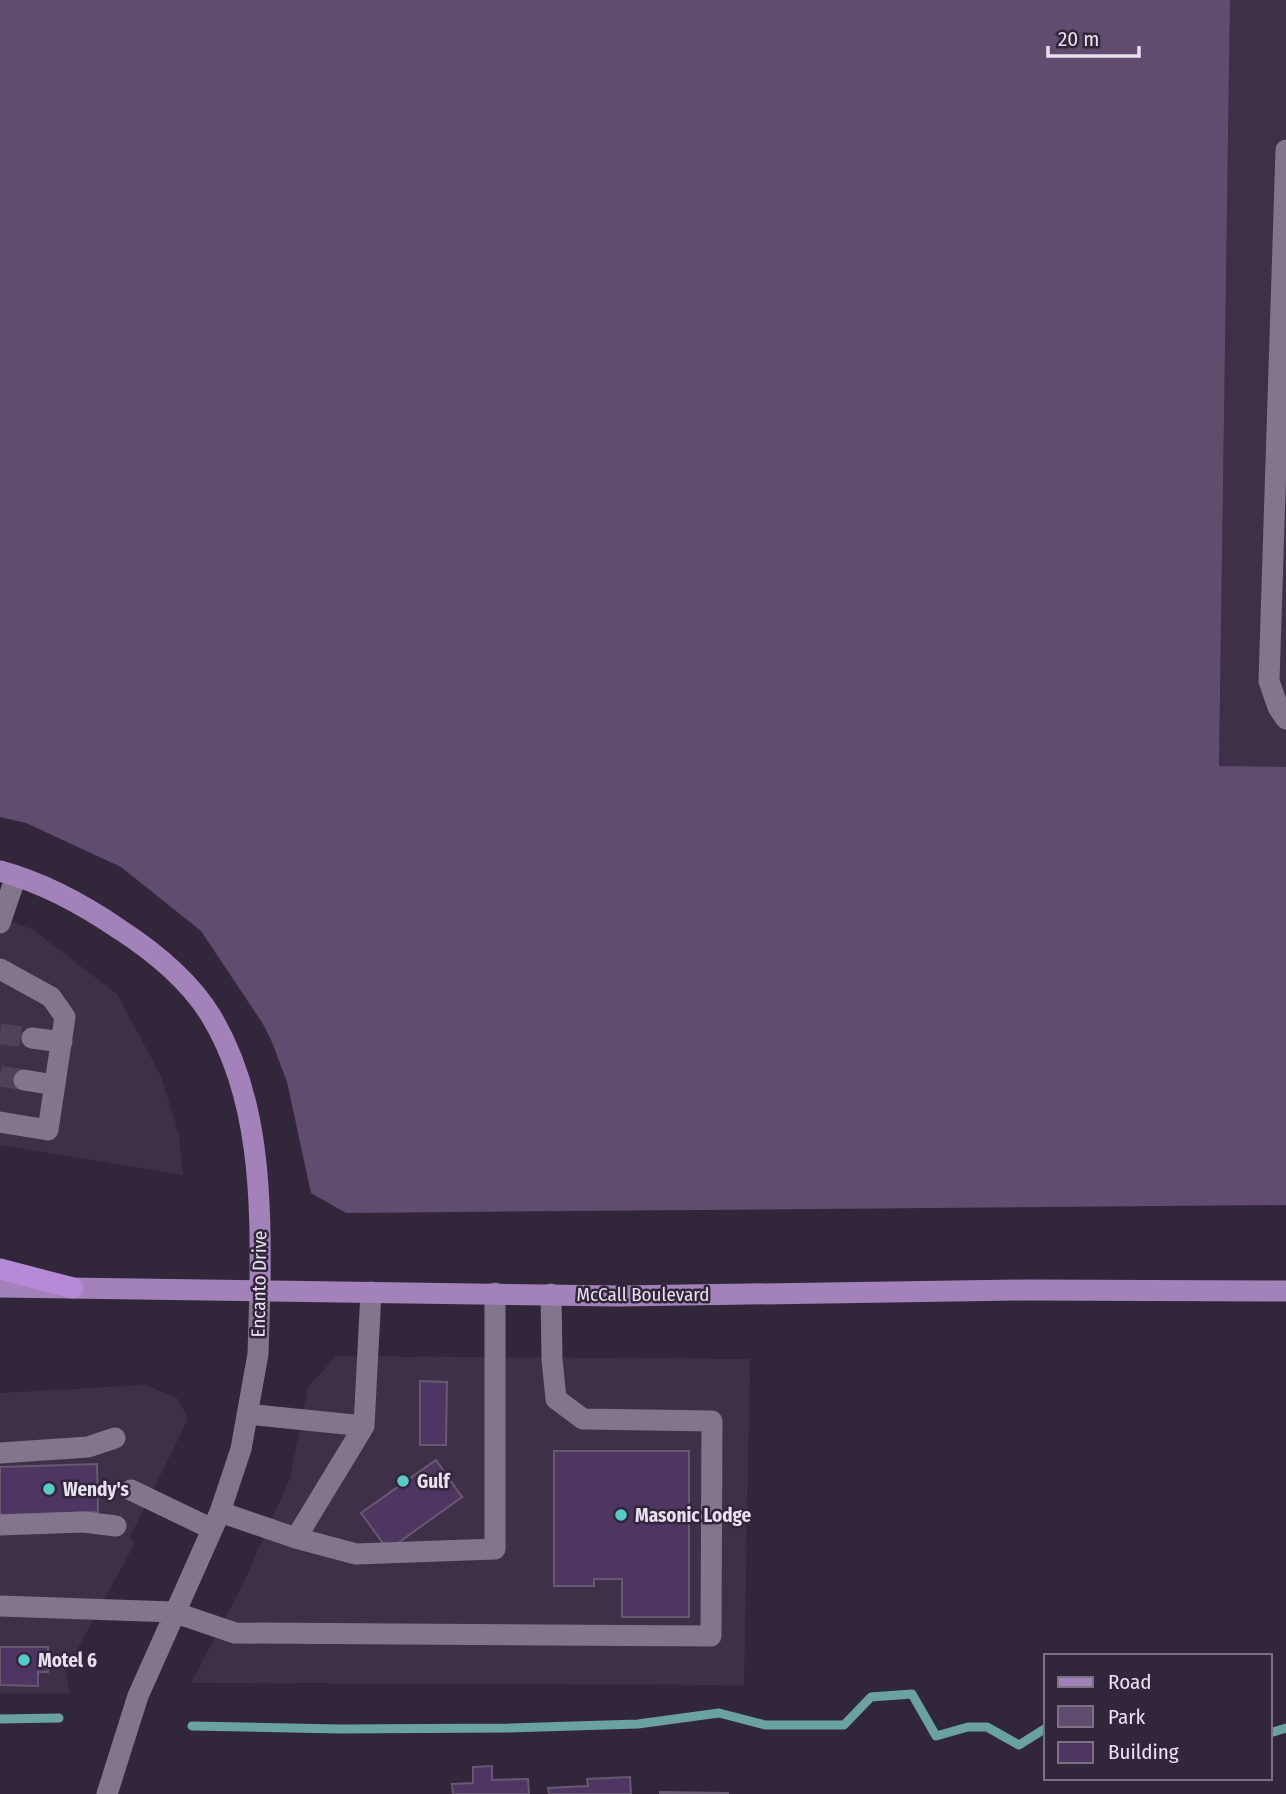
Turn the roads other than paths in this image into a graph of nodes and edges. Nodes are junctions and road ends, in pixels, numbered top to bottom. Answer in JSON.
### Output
{"nodes":[{"id":1,"x":1286,"y":150,"type":"edge"},
{"id":2,"x":1286,"y":719,"type":"edge"},
{"id":3,"x":8,"y":874,"type":"edge"},
{"id":4,"x":0,"y":923,"type":"edge"},
{"id":5,"x":0,"y":969,"type":"edge"},
{"id":6,"x":32,"y":1038,"type":"tunnel mouth"},
{"id":7,"x":62,"y":1042,"type":"junction"},
{"id":8,"x":24,"y":1080,"type":"tunnel mouth"},
{"id":9,"x":55,"y":1085,"type":"junction"},
{"id":10,"x":0,"y":1122,"type":"edge"},
{"id":11,"x":0,"y":1269,"type":"edge"},
{"id":12,"x":0,"y":1287,"type":"edge"},
{"id":13,"x":73,"y":1288,"type":"junction"},
{"id":14,"x":260,"y":1289,"type":"junction"},
{"id":15,"x":371,"y":1292,"type":"junction"},
{"id":16,"x":1286,"y":1292,"type":"edge"},
{"id":17,"x":495,"y":1293,"type":"junction"},
{"id":18,"x":551,"y":1294,"type":"junction"},
{"id":19,"x":247,"y":1414,"type":"junction"},
{"id":20,"x":364,"y":1426,"type":"junction"},
{"id":21,"x":115,"y":1438,"type":"dead end"},
{"id":22,"x":0,"y":1453,"type":"edge"},
{"id":23,"x":131,"y":1490,"type":"dead end"},
{"id":24,"x":216,"y":1520,"type":"junction"},
{"id":25,"x":0,"y":1525,"type":"edge"},
{"id":26,"x":116,"y":1526,"type":"dead end"},
{"id":27,"x":296,"y":1538,"type":"junction"},
{"id":28,"x":0,"y":1606,"type":"edge"},
{"id":29,"x":173,"y":1612,"type":"junction"},
{"id":30,"x":107,"y":1794,"type":"edge"}],
"edges":[{"from":1,"to":2,"type":"street"},
{"from":3,"to":4,"type":"street"},
{"from":3,"to":14,"type":"main road","name":"Encanto Drive"},
{"from":5,"to":7,"type":"street"},
{"from":6,"to":7,"type":"street"},
{"from":7,"to":9,"type":"street"},
{"from":8,"to":9,"type":"street"},
{"from":9,"to":10,"type":"street"},
{"from":11,"to":13,"type":"highway"},
{"from":12,"to":13,"type":"main road","name":"McCall Boulevard"},
{"from":13,"to":14,"type":"main road","name":"McCall Boulevard"},
{"from":14,"to":15,"type":"main road","name":"McCall Boulevard"},
{"from":14,"to":19,"type":"street","name":"Encanto Drive"},
{"from":15,"to":17,"type":"main road","name":"McCall Boulevard"},
{"from":15,"to":20,"type":"street"},
{"from":16,"to":18,"type":"main road","name":"McCall Boulevard"},
{"from":17,"to":18,"type":"main road","name":"McCall Boulevard"},
{"from":17,"to":27,"type":"street"},
{"from":18,"to":29,"type":"street"},
{"from":19,"to":20,"type":"street"},
{"from":19,"to":24,"type":"street","name":"Encanto Drive"},
{"from":20,"to":27,"type":"street"},
{"from":21,"to":22,"type":"street"},
{"from":23,"to":24,"type":"street"},
{"from":24,"to":27,"type":"street"},
{"from":24,"to":29,"type":"street","name":"Encanto Drive"},
{"from":25,"to":26,"type":"street"},
{"from":28,"to":29,"type":"street"},
{"from":29,"to":30,"type":"street","name":"Encanto Drive"}]}
